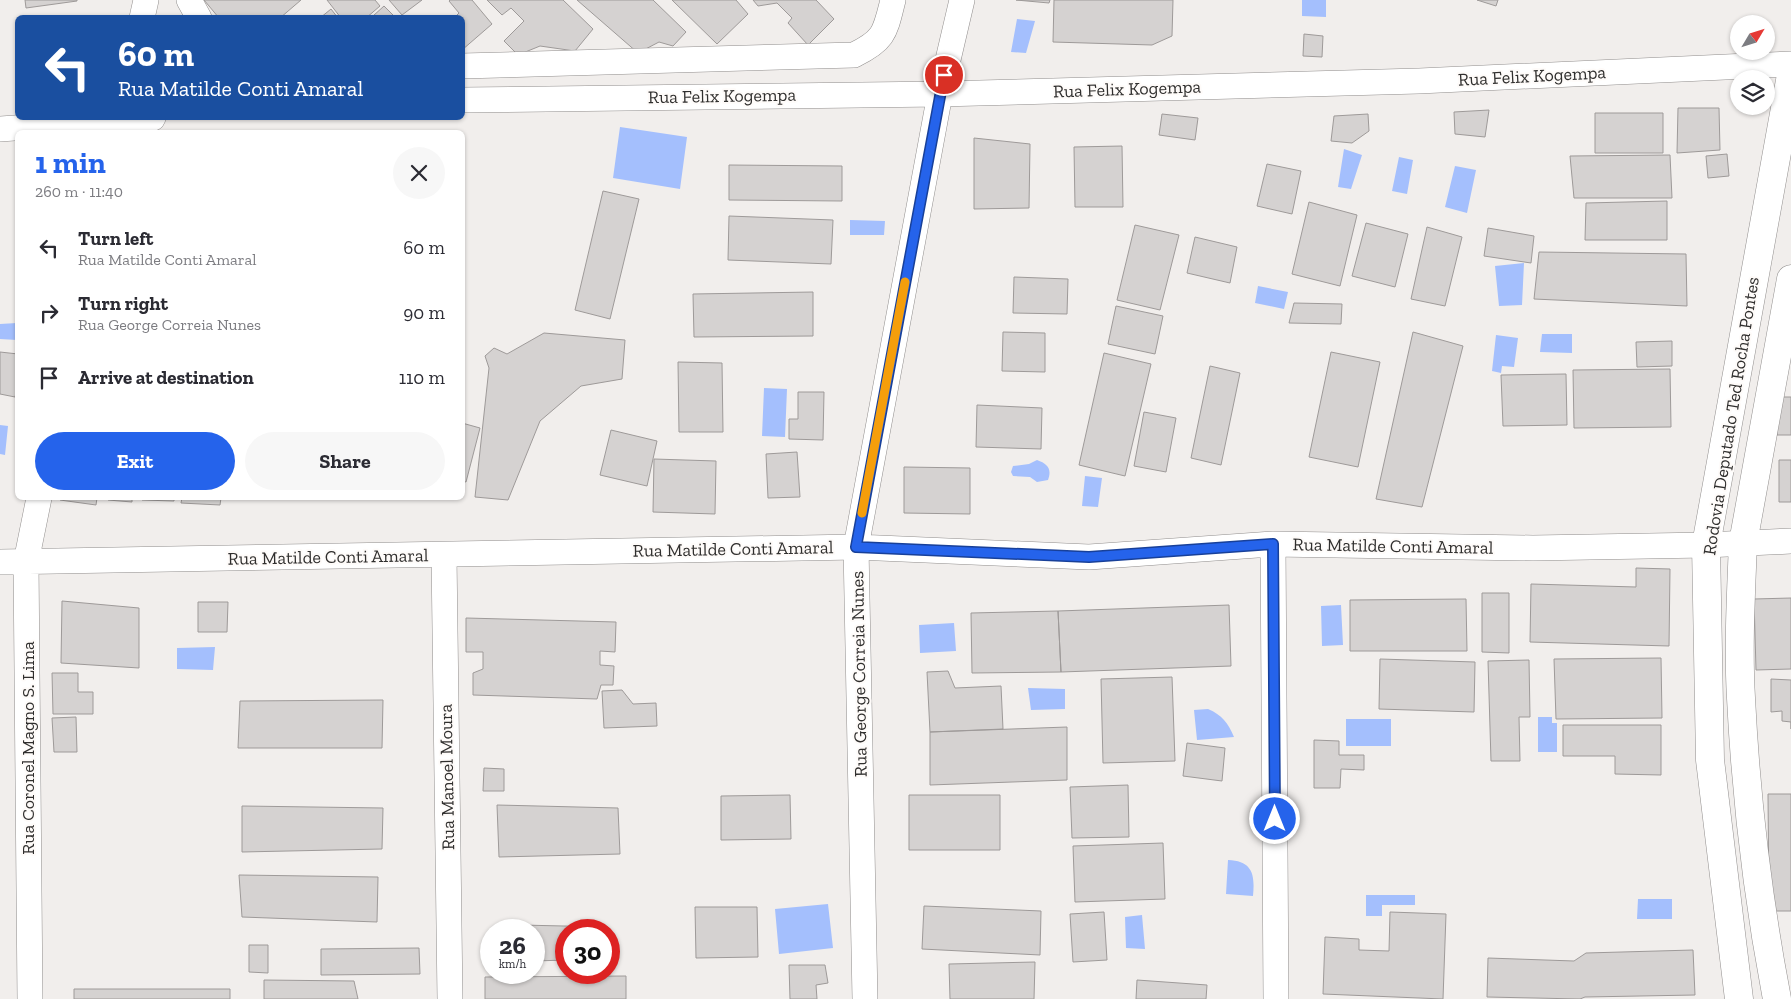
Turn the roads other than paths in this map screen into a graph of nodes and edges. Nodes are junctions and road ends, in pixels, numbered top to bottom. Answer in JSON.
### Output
{"nodes":[{"id":1,"x":146,"y":0,"type":"edge"},
{"id":2,"x":189,"y":0,"type":"edge"},
{"id":3,"x":893,"y":0,"type":"edge"},
{"id":4,"x":962,"y":0,"type":"edge"},
{"id":5,"x":143,"y":15,"type":"edge"},
{"id":6,"x":197,"y":15,"type":"edge"},
{"id":7,"x":1791,"y":64,"type":"edge"},
{"id":8,"x":465,"y":66,"type":"edge"},
{"id":9,"x":1791,"y":75,"type":"edge"},
{"id":10,"x":940,"y":94,"type":"junction"},
{"id":11,"x":465,"y":100,"type":"edge"},
{"id":12,"x":140,"y":120,"type":"edge"},
{"id":13,"x":116,"y":124,"type":"edge"},
{"id":14,"x":0,"y":129,"type":"edge"},
{"id":15,"x":1791,"y":279,"type":"edge"},
{"id":16,"x":39,"y":500,"type":"edge"},
{"id":17,"x":1791,"y":540,"type":"edge"},
{"id":18,"x":1743,"y":543,"type":"junction"},
{"id":19,"x":1273,"y":544,"type":"junction"},
{"id":20,"x":1706,"y":545,"type":"junction"},
{"id":21,"x":856,"y":547,"type":"junction"},
{"id":22,"x":444,"y":556,"type":"junction"},
{"id":23,"x":0,"y":562,"type":"edge"},
{"id":24,"x":26,"y":562,"type":"junction"},
{"id":25,"x":1780,"y":982,"type":"edge"},
{"id":26,"x":30,"y":999,"type":"edge"},
{"id":27,"x":450,"y":999,"type":"edge"},
{"id":28,"x":865,"y":999,"type":"edge"},
{"id":29,"x":1276,"y":999,"type":"edge"},
{"id":30,"x":1739,"y":999,"type":"edge"}],
"edges":[{"from":1,"to":5,"type":"street"},
{"from":2,"to":6,"type":"street"},
{"from":3,"to":8,"type":"street"},
{"from":4,"to":10,"type":"street","name":"Rua George Correia Nunes"},
{"from":7,"to":10,"type":"street","name":"Rua Felix Kogempa"},
{"from":9,"to":20,"type":"main road","name":"Rodovia Deputado Ted Rocha Pontes"},
{"from":10,"to":11,"type":"street","name":"Rua Felix Kogempa"},
{"from":10,"to":21,"type":"street","name":"Rua George Correia Nunes"},
{"from":12,"to":13,"type":"street"},
{"from":13,"to":14,"type":"street"},
{"from":15,"to":18,"type":"main road","name":"Rodovia Deputado Ted Rocha Pontes"},
{"from":16,"to":24,"type":"street","name":"Rua Coronel Magno S. Lima"},
{"from":17,"to":18,"type":"street","name":"Rua Matilde Conti Amaral"},
{"from":18,"to":20,"type":"street","name":"Rua Matilde Conti Amaral"},
{"from":18,"to":25,"type":"main road","name":"Rodovia Deputado Ted Rocha Pontes"},
{"from":19,"to":20,"type":"street","name":"Rua Matilde Conti Amaral"},
{"from":19,"to":21,"type":"street","name":"Rua Matilde Conti Amaral"},
{"from":19,"to":29,"type":"street"},
{"from":20,"to":30,"type":"main road","name":"Rodovia Deputado Ted Rocha Pontes"},
{"from":21,"to":22,"type":"street","name":"Rua Matilde Conti Amaral"},
{"from":21,"to":28,"type":"street","name":"Rua George Correia Nunes"},
{"from":22,"to":24,"type":"street","name":"Rua Matilde Conti Amaral"},
{"from":22,"to":27,"type":"street","name":"Rua Manoel Moura"},
{"from":23,"to":24,"type":"street","name":"Rua Matilde Conti Amaral"},
{"from":24,"to":26,"type":"street","name":"Rua Coronel Magno S. Lima"}]}
